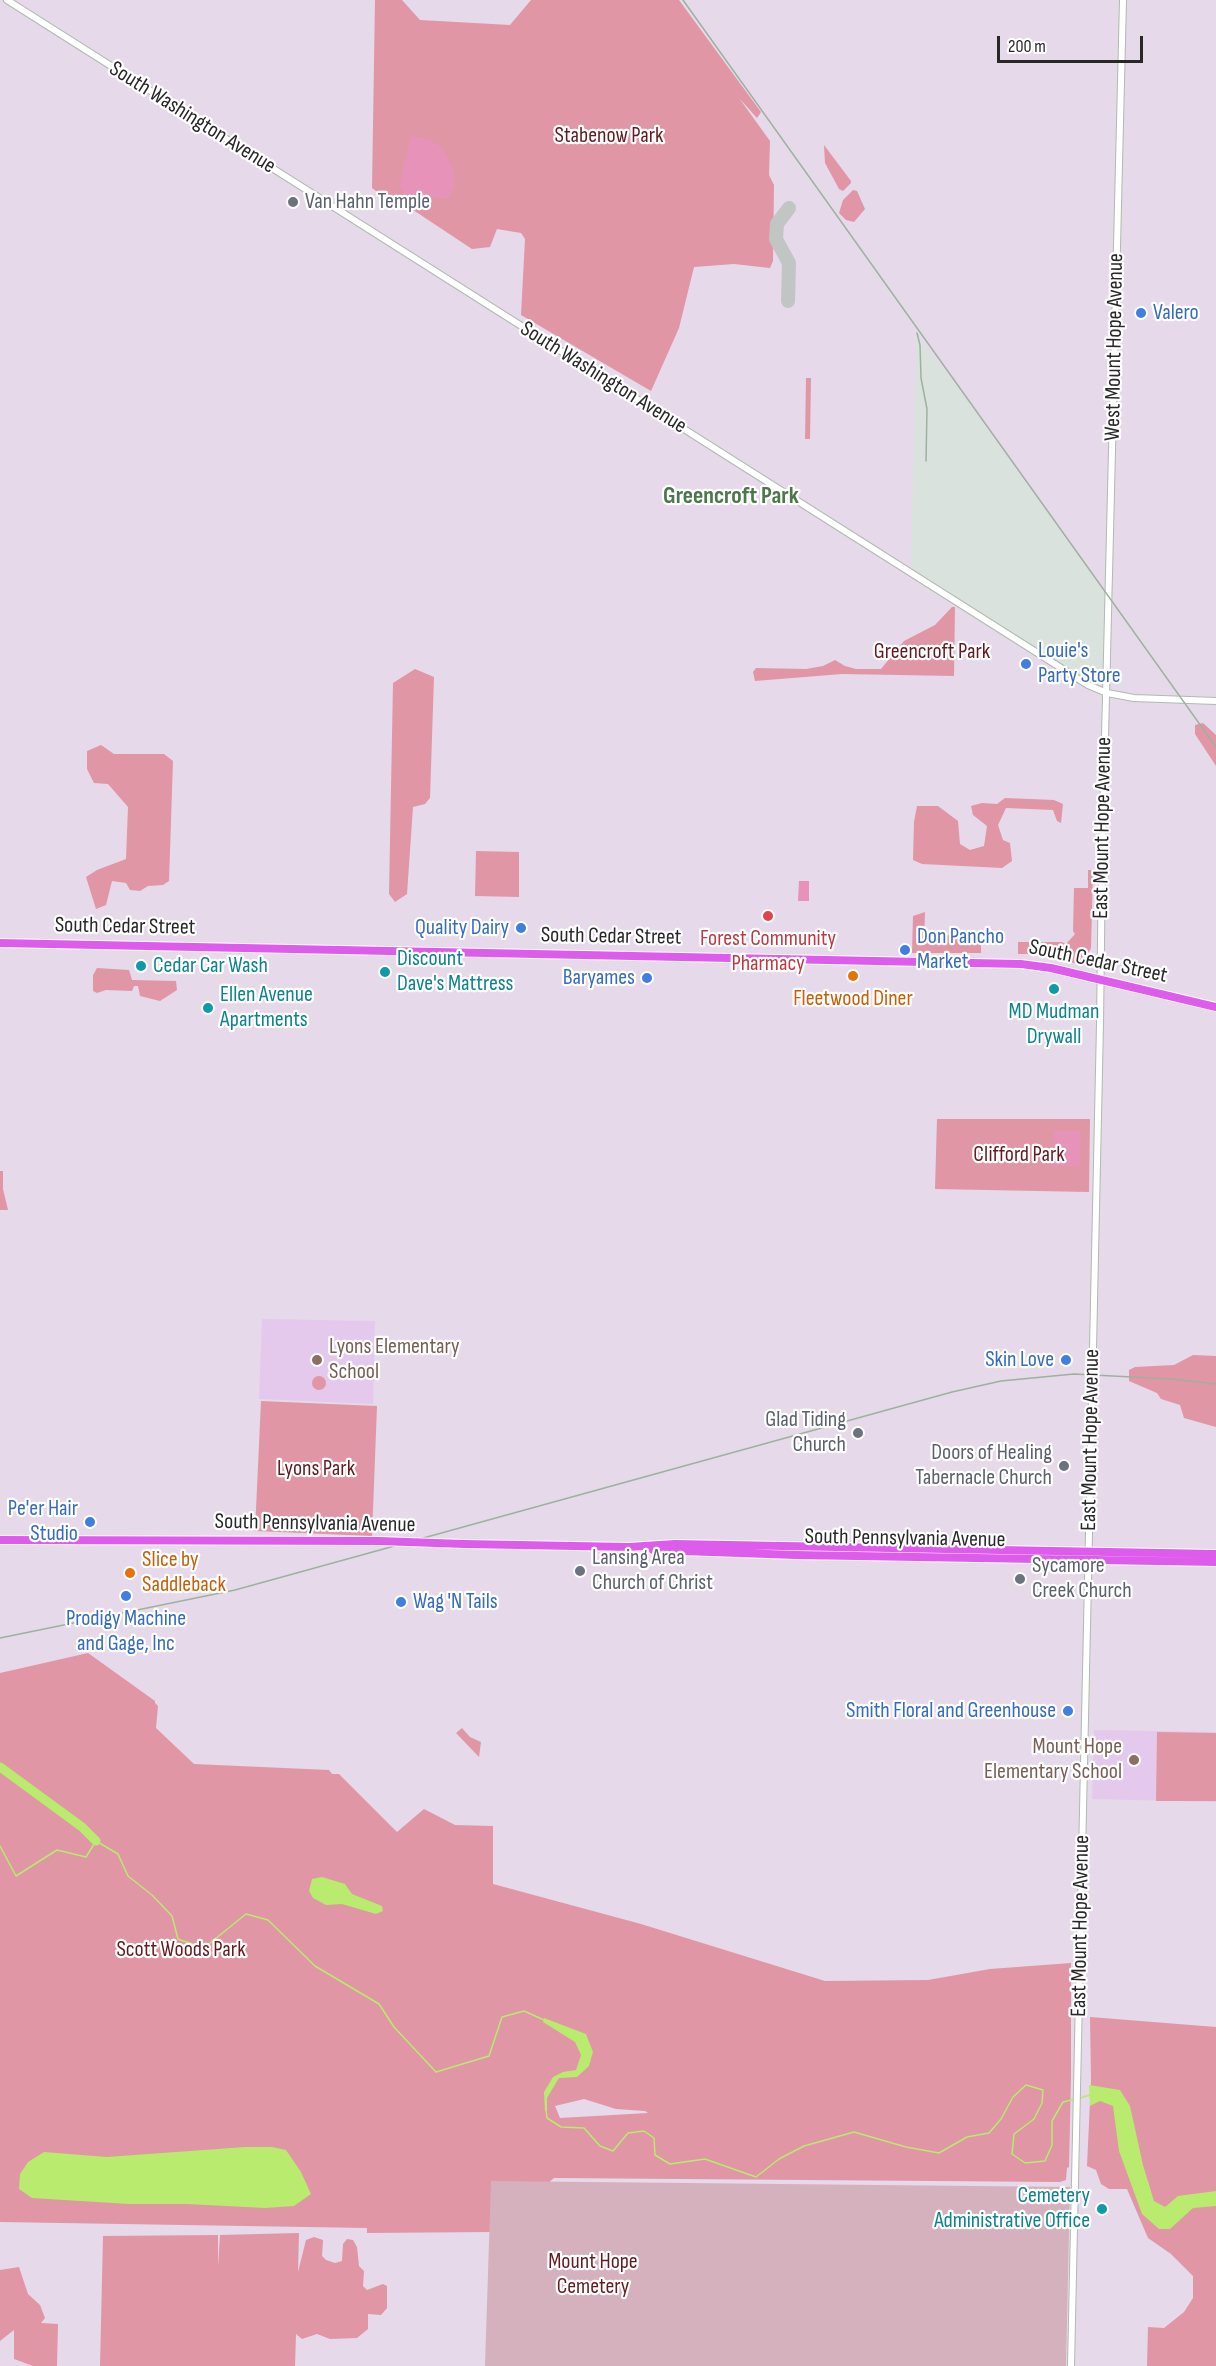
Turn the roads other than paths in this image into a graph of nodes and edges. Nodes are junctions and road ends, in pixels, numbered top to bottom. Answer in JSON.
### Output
{"nodes":[{"id":1,"x":7,"y":0,"type":"edge"},
{"id":2,"x":1123,"y":0,"type":"edge"},
{"id":3,"x":1107,"y":693,"type":"junction"},
{"id":4,"x":1216,"y":701,"type":"edge"},
{"id":5,"x":0,"y":943,"type":"edge"},
{"id":6,"x":1100,"y":979,"type":"junction"},
{"id":7,"x":1216,"y":1006,"type":"edge"},
{"id":8,"x":0,"y":1540,"type":"edge"},
{"id":9,"x":1216,"y":1554,"type":"edge"},
{"id":10,"x":1089,"y":1555,"type":"junction"},
{"id":11,"x":1216,"y":1562,"type":"edge"},
{"id":12,"x":1071,"y":2366,"type":"edge"}],
"edges":[{"from":1,"to":3,"type":"street","name":"South Washington Avenue"},
{"from":2,"to":3,"type":"street","name":"West Mount Hope Avenue"},
{"from":3,"to":4,"type":"street","name":"South Washington Avenue"},
{"from":3,"to":6,"type":"street","name":"East Mount Hope Avenue"},
{"from":5,"to":6,"type":"main road","name":"South Cedar Street"},
{"from":6,"to":7,"type":"main road","name":"South Cedar Street"},
{"from":6,"to":10,"type":"street","name":"East Mount Hope Avenue"},
{"from":8,"to":10,"type":"main road","name":"South Pennsylvania Avenue","bridge":true},
{"from":9,"to":10,"type":"main road","name":"South Pennsylvania Avenue"},
{"from":10,"to":11,"type":"main road","name":"South Pennsylvania Avenue"},
{"from":10,"to":12,"type":"street","name":"East Mount Hope Avenue"}]}
